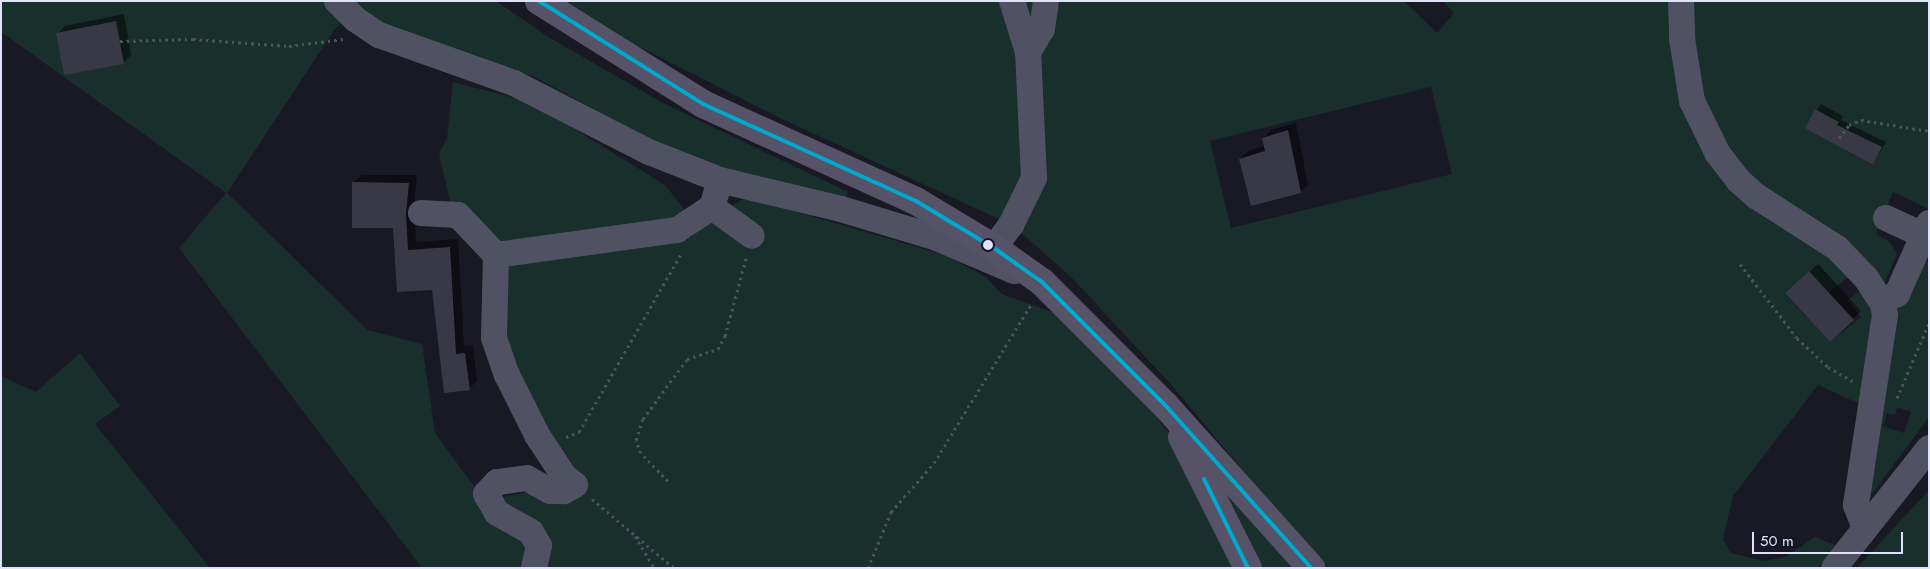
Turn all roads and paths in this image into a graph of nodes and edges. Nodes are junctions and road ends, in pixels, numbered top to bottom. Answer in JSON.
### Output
{"nodes":[{"id":1,"x":337,"y":1,"type":"edge"},
{"id":2,"x":539,"y":1,"type":"edge"},
{"id":3,"x":1012,"y":1,"type":"edge"},
{"id":4,"x":1046,"y":1,"type":"edge"},
{"id":5,"x":1681,"y":1,"type":"edge"},
{"id":6,"x":379,"y":35,"type":"junction"},
{"id":7,"x":120,"y":41,"type":"dead end"},
{"id":8,"x":1028,"y":52,"type":"junction"},
{"id":9,"x":1929,"y":131,"type":"edge"},
{"id":10,"x":1839,"y":138,"type":"dead end"},
{"id":11,"x":720,"y":180,"type":"junction"},
{"id":12,"x":712,"y":207,"type":"junction"},
{"id":13,"x":421,"y":213,"type":"dead end"},
{"id":14,"x":1886,"y":218,"type":"dead end"},
{"id":15,"x":686,"y":224,"type":"junction"},
{"id":16,"x":1927,"y":232,"type":"edge"},
{"id":17,"x":752,"y":236,"type":"joint"},
{"id":18,"x":994,"y":248,"type":"junction"},
{"id":19,"x":496,"y":255,"type":"junction"},
{"id":20,"x":1740,"y":264,"type":"dead end"},
{"id":21,"x":1042,"y":282,"type":"junction"},
{"id":22,"x":1882,"y":301,"type":"junction"},
{"id":23,"x":1929,"y":323,"type":"edge"},
{"id":24,"x":1873,"y":399,"type":"junction"},
{"id":25,"x":1165,"y":405,"type":"junction"},
{"id":26,"x":540,"y":439,"type":"junction"},
{"id":27,"x":1929,"y":448,"type":"edge"},
{"id":28,"x":668,"y":481,"type":"dead end"},
{"id":29,"x":574,"y":485,"type":"junction"},
{"id":30,"x":633,"y":533,"type":"junction"},
{"id":31,"x":1853,"y":535,"type":"junction"},
{"id":32,"x":534,"y":568,"type":"edge"},
{"id":33,"x":654,"y":568,"type":"edge"},
{"id":34,"x":674,"y":568,"type":"edge"},
{"id":35,"x":868,"y":568,"type":"edge"},
{"id":36,"x":1248,"y":568,"type":"edge"},
{"id":37,"x":1311,"y":568,"type":"edge"},
{"id":38,"x":1834,"y":568,"type":"edge"}],
"edges":[{"from":1,"to":6,"type":"street"},
{"from":2,"to":18,"type":"main road"},
{"from":3,"to":8,"type":"street"},
{"from":4,"to":8,"type":"street"},
{"from":5,"to":22,"type":"street"},
{"from":6,"to":7,"type":"path"},
{"from":6,"to":11,"type":"street"},
{"from":8,"to":18,"type":"street"},
{"from":9,"to":10,"type":"path"},
{"from":11,"to":12,"type":"street"},
{"from":11,"to":21,"type":"street"},
{"from":12,"to":15,"type":"street"},
{"from":12,"to":17,"type":"street"},
{"from":13,"to":19,"type":"street"},
{"from":14,"to":16,"type":"street"},
{"from":15,"to":19,"type":"street"},
{"from":15,"to":26,"type":"path"},
{"from":16,"to":22,"type":"street"},
{"from":17,"to":28,"type":"path"},
{"from":18,"to":21,"type":"main road"},
{"from":19,"to":26,"type":"street"},
{"from":20,"to":24,"type":"path"},
{"from":21,"to":25,"type":"main road"},
{"from":21,"to":35,"type":"path"},
{"from":22,"to":24,"type":"street"},
{"from":23,"to":24,"type":"path"},
{"from":24,"to":31,"type":"street"},
{"from":25,"to":36,"type":"main road"},
{"from":25,"to":37,"type":"main road"},
{"from":26,"to":29,"type":"street"},
{"from":27,"to":31,"type":"street"},
{"from":29,"to":30,"type":"path"},
{"from":29,"to":32,"type":"street"},
{"from":30,"to":33,"type":"path"},
{"from":30,"to":34,"type":"path"},
{"from":31,"to":38,"type":"street"}]}
